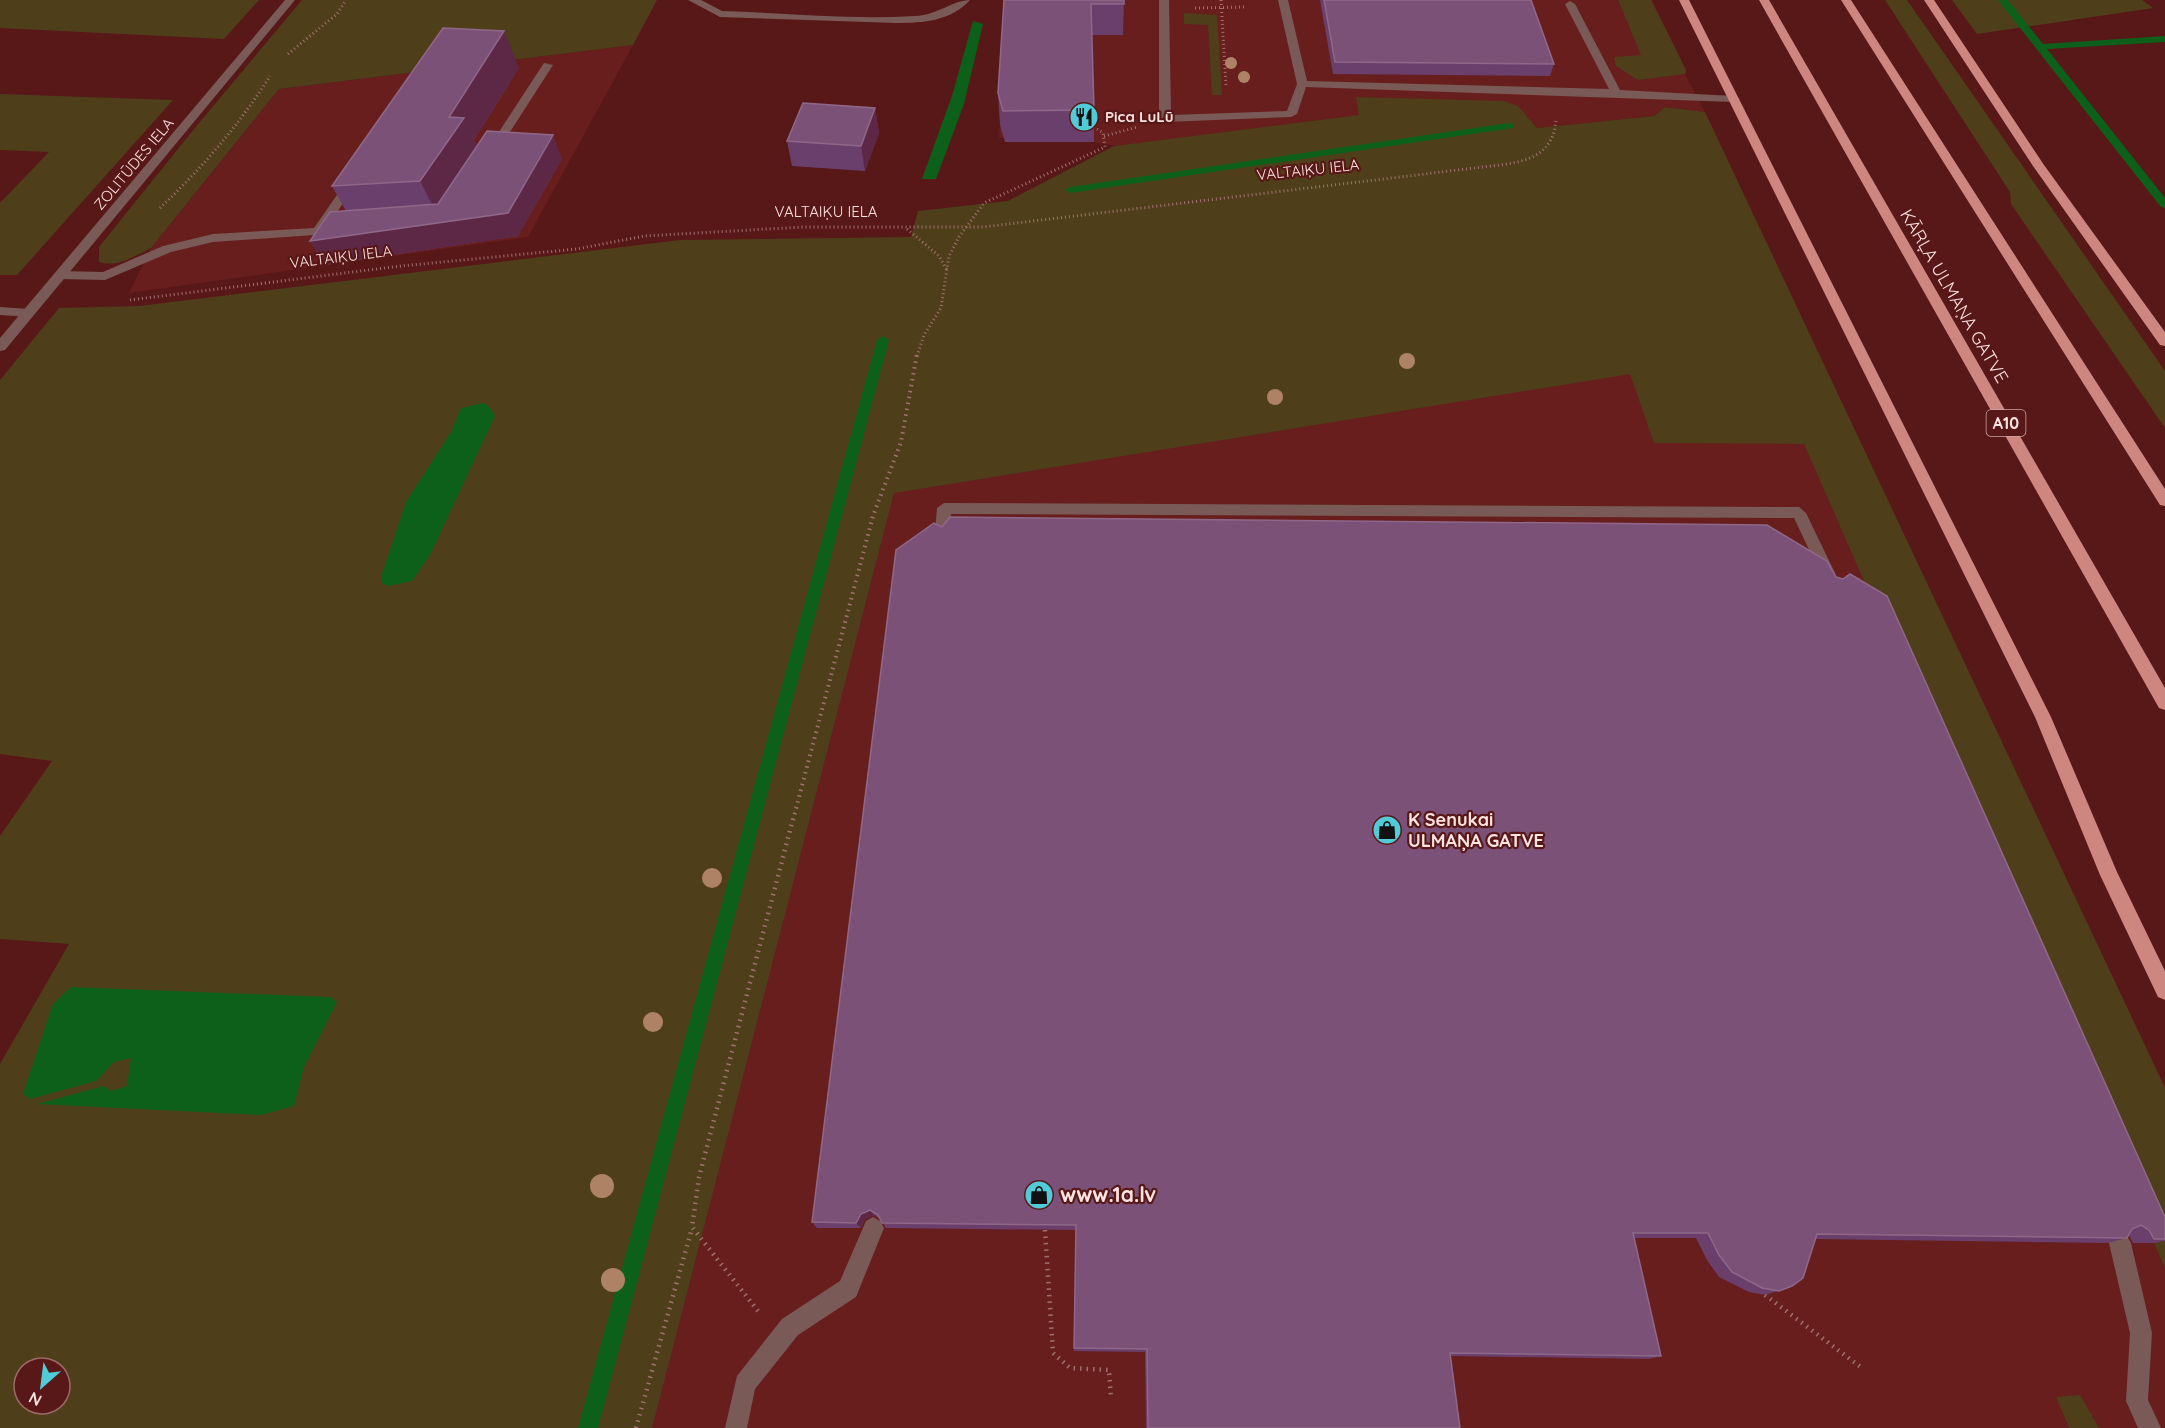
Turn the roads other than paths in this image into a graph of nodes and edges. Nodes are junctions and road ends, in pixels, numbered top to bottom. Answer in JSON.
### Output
{"nodes":[{"id":1,"x":290,"y":0,"type":"edge"},
{"id":2,"x":693,"y":0,"type":"edge"},
{"id":3,"x":965,"y":0,"type":"edge"},
{"id":4,"x":1283,"y":0,"type":"edge"},
{"id":5,"x":1684,"y":0,"type":"edge"},
{"id":6,"x":1764,"y":0,"type":"edge"},
{"id":7,"x":1846,"y":0,"type":"edge"},
{"id":8,"x":1929,"y":0,"type":"edge"},
{"id":9,"x":1164,"y":4,"type":"edge"},
{"id":10,"x":1570,"y":4,"type":"dead end"},
{"id":11,"x":548,"y":65,"type":"dead end"},
{"id":12,"x":1302,"y":84,"type":"junction"},
{"id":13,"x":1616,"y":93,"type":"junction"},
{"id":14,"x":1734,"y":99,"type":"junction"},
{"id":15,"x":483,"y":164,"type":"edge"},
{"id":16,"x":357,"y":174,"type":"edge"},
{"id":17,"x":352,"y":230,"type":"edge"},
{"id":18,"x":317,"y":232,"type":"junction"},
{"id":19,"x":60,"y":275,"type":"junction"},
{"id":20,"x":0,"y":311,"type":"edge"},
{"id":21,"x":29,"y":313,"type":"junction"},
{"id":22,"x":2165,"y":342,"type":"edge"},
{"id":23,"x":0,"y":347,"type":"edge"},
{"id":24,"x":2165,"y":501,"type":"edge"},
{"id":25,"x":942,"y":532,"type":"edge"},
{"id":26,"x":1832,"y":584,"type":"edge"},
{"id":27,"x":2165,"y":703,"type":"edge"},
{"id":28,"x":2165,"y":991,"type":"edge"},
{"id":29,"x":873,"y":1228,"type":"edge"},
{"id":30,"x":2120,"y":1244,"type":"edge"},
{"id":31,"x":736,"y":1428,"type":"edge"},
{"id":32,"x":2150,"y":1428,"type":"edge"}],
"edges":[{"from":1,"to":19,"type":"street","name":"ZOLITŪDES IELA"},
{"from":2,"to":3,"type":"street"},
{"from":4,"to":12,"type":"street"},
{"from":5,"to":14,"type":"highway"},
{"from":6,"to":27,"type":"highway","name":"KĀRĻA ULMAŅA GATVE","number":"A10"},
{"from":7,"to":24,"type":"highway"},
{"from":8,"to":22,"type":"highway"},
{"from":9,"to":12,"type":"street"},
{"from":10,"to":13,"type":"street"},
{"from":11,"to":15,"type":"street"},
{"from":12,"to":13,"type":"street"},
{"from":13,"to":14,"type":"street"},
{"from":14,"to":28,"type":"highway"},
{"from":16,"to":18,"type":"street"},
{"from":17,"to":18,"type":"street"},
{"from":18,"to":19,"type":"street"},
{"from":19,"to":21,"type":"street","name":"ZOLITŪDES IELA"},
{"from":20,"to":21,"type":"street"},
{"from":21,"to":23,"type":"street","name":"ZOLITŪDES IELA"},
{"from":25,"to":26,"type":"street"},
{"from":29,"to":31,"type":"street"},
{"from":30,"to":32,"type":"street"}]}
